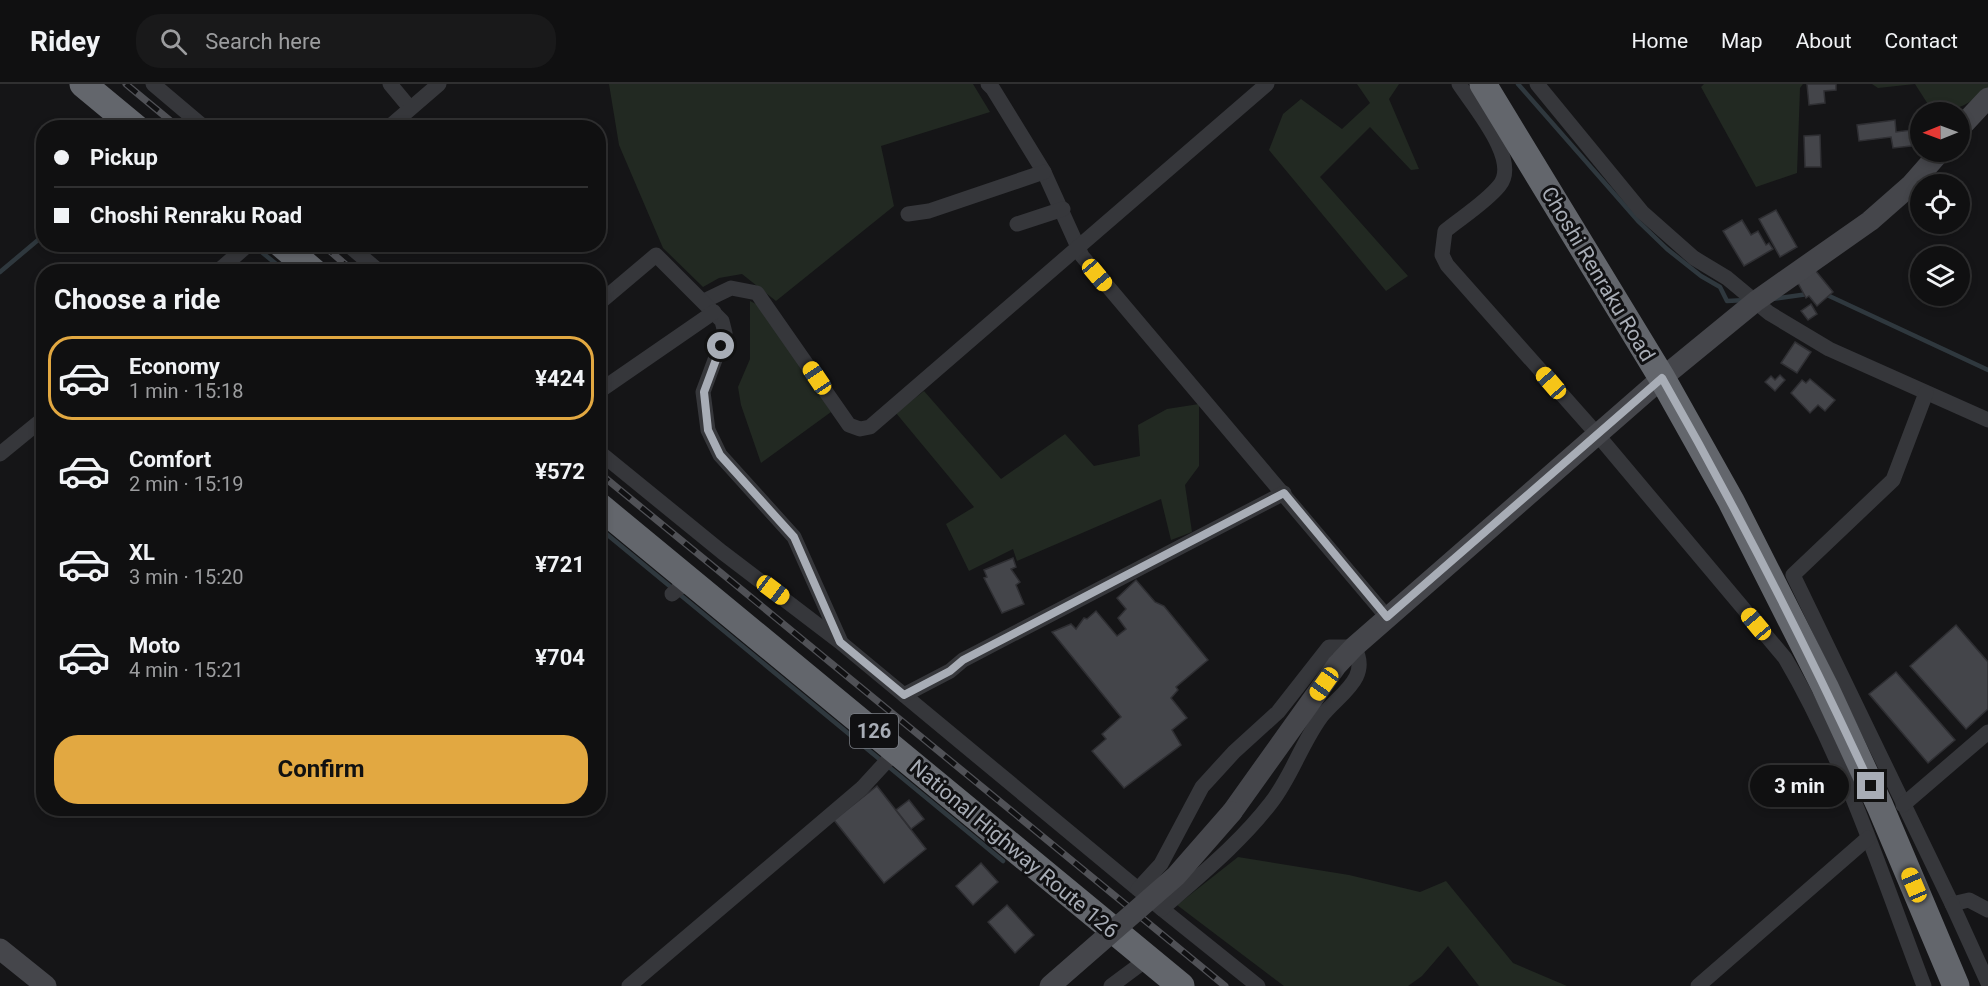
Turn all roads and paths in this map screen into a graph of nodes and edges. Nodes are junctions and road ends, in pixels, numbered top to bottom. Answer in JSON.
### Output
{"nodes":[{"id":1,"x":83,"y":84,"type":"edge"},
{"id":2,"x":153,"y":84,"type":"edge"},
{"id":3,"x":390,"y":84,"type":"edge"},
{"id":4,"x":439,"y":84,"type":"edge"},
{"id":5,"x":1267,"y":84,"type":"edge"},
{"id":6,"x":1459,"y":84,"type":"edge"},
{"id":7,"x":1483,"y":84,"type":"edge"},
{"id":8,"x":1537,"y":84,"type":"edge"},
{"id":9,"x":993,"y":86,"type":"edge"},
{"id":10,"x":1988,"y":98,"type":"edge"},
{"id":11,"x":410,"y":108,"type":"junction"},
{"id":12,"x":1970,"y":117,"type":"edge"},
{"id":13,"x":126,"y":120,"type":"edge"},
{"id":14,"x":196,"y":120,"type":"edge"},
{"id":15,"x":397,"y":120,"type":"edge"},
{"id":16,"x":1931,"y":162,"type":"edge"},
{"id":17,"x":1044,"y":172,"type":"junction"},
{"id":18,"x":1063,"y":209,"type":"junction"},
{"id":19,"x":908,"y":214,"type":"dead end"},
{"id":20,"x":1017,"y":224,"type":"dead end"},
{"id":21,"x":1077,"y":249,"type":"junction"},
{"id":22,"x":240,"y":252,"type":"edge"},
{"id":23,"x":290,"y":252,"type":"edge"},
{"id":24,"x":356,"y":252,"type":"edge"},
{"id":25,"x":226,"y":264,"type":"edge"},
{"id":26,"x":304,"y":264,"type":"edge"},
{"id":27,"x":371,"y":264,"type":"edge"},
{"id":28,"x":606,"y":297,"type":"edge"},
{"id":29,"x":1756,"y":302,"type":"junction"},
{"id":30,"x":709,"y":307,"type":"junction"},
{"id":31,"x":1662,"y":378,"type":"junction"},
{"id":32,"x":606,"y":386,"type":"edge"},
{"id":33,"x":1926,"y":393,"type":"junction"},
{"id":34,"x":1988,"y":420,"type":"edge"},
{"id":35,"x":36,"y":424,"type":"edge"},
{"id":36,"x":1596,"y":433,"type":"junction"},
{"id":37,"x":0,"y":454,"type":"edge"},
{"id":38,"x":606,"y":458,"type":"edge"},
{"id":39,"x":1284,"y":493,"type":"junction"},
{"id":40,"x":606,"y":513,"type":"edge"},
{"id":41,"x":1387,"y":617,"type":"junction"},
{"id":42,"x":840,"y":642,"type":"junction"},
{"id":43,"x":1354,"y":647,"type":"junction"},
{"id":44,"x":904,"y":695,"type":"junction"},
{"id":45,"x":1988,"y":732,"type":"edge"},
{"id":46,"x":889,"y":760,"type":"junction"},
{"id":47,"x":1904,"y":805,"type":"junction"},
{"id":48,"x":1868,"y":838,"type":"junction"},
{"id":49,"x":1140,"y":891,"type":"junction"},
{"id":50,"x":1952,"y":904,"type":"junction"},
{"id":51,"x":1162,"y":909,"type":"junction"},
{"id":52,"x":1988,"y":910,"type":"edge"},
{"id":53,"x":1107,"y":927,"type":"junction"},
{"id":54,"x":0,"y":949,"type":"edge"},
{"id":55,"x":1146,"y":960,"type":"junction"},
{"id":56,"x":1988,"y":983,"type":"edge"},
{"id":57,"x":46,"y":986,"type":"edge"},
{"id":58,"x":629,"y":986,"type":"edge"},
{"id":59,"x":1050,"y":986,"type":"edge"},
{"id":60,"x":1111,"y":986,"type":"edge"},
{"id":61,"x":1181,"y":986,"type":"edge"},
{"id":62,"x":1258,"y":986,"type":"edge"},
{"id":63,"x":1698,"y":986,"type":"edge"},
{"id":64,"x":1924,"y":986,"type":"edge"},
{"id":65,"x":1956,"y":986,"type":"edge"}],
"edges":[{"from":1,"to":13,"type":"highway"},
{"from":2,"to":14,"type":"street"},
{"from":3,"to":11,"type":"street"},
{"from":4,"to":11,"type":"street"},
{"from":5,"to":21,"type":"street"},
{"from":6,"to":36,"type":"street"},
{"from":7,"to":31,"type":"highway","name":"Choshi Renraku Road"},
{"from":8,"to":29,"type":"street"},
{"from":9,"to":17,"type":"street"},
{"from":10,"to":12,"type":"street"},
{"from":11,"to":15,"type":"street"},
{"from":16,"to":29,"type":"street"},
{"from":17,"to":18,"type":"street"},
{"from":17,"to":19,"type":"street"},
{"from":18,"to":20,"type":"street"},
{"from":18,"to":21,"type":"street"},
{"from":21,"to":30,"type":"street"},
{"from":21,"to":39,"type":"street"},
{"from":22,"to":25,"type":"street"},
{"from":23,"to":26,"type":"highway"},
{"from":24,"to":27,"type":"street"},
{"from":28,"to":30,"type":"street"},
{"from":29,"to":31,"type":"street"},
{"from":29,"to":33,"type":"street"},
{"from":30,"to":32,"type":"street"},
{"from":30,"to":42,"type":"street"},
{"from":31,"to":36,"type":"street"},
{"from":31,"to":65,"type":"highway","name":"Choshi Renraku Road"},
{"from":33,"to":34,"type":"street"},
{"from":33,"to":47,"type":"street"},
{"from":35,"to":37,"type":"street"},
{"from":36,"to":41,"type":"street"},
{"from":36,"to":48,"type":"street"},
{"from":38,"to":42,"type":"street"},
{"from":39,"to":41,"type":"street"},
{"from":39,"to":44,"type":"street"},
{"from":40,"to":46,"type":"highway","name":"National Highway Route 126","number":"126"},
{"from":41,"to":43,"type":"street"},
{"from":42,"to":44,"type":"street"},
{"from":43,"to":49,"type":"street"},
{"from":43,"to":51,"type":"street"},
{"from":43,"to":59,"type":"street","bridge":true},
{"from":44,"to":49,"type":"street"},
{"from":45,"to":47,"type":"street"},
{"from":46,"to":53,"type":"highway","name":"National Highway Route 126","number":"126"},
{"from":46,"to":58,"type":"street"},
{"from":47,"to":50,"type":"street"},
{"from":48,"to":63,"type":"street"},
{"from":48,"to":64,"type":"street"},
{"from":49,"to":51,"type":"street"},
{"from":49,"to":53,"type":"street"},
{"from":50,"to":52,"type":"street"},
{"from":50,"to":56,"type":"street"},
{"from":51,"to":62,"type":"street"},
{"from":53,"to":55,"type":"highway","name":"National Highway Route 126","number":"126"},
{"from":54,"to":57,"type":"street"},
{"from":55,"to":60,"type":"street"},
{"from":55,"to":61,"type":"highway","name":"National Highway Route 126","number":"126"}]}
